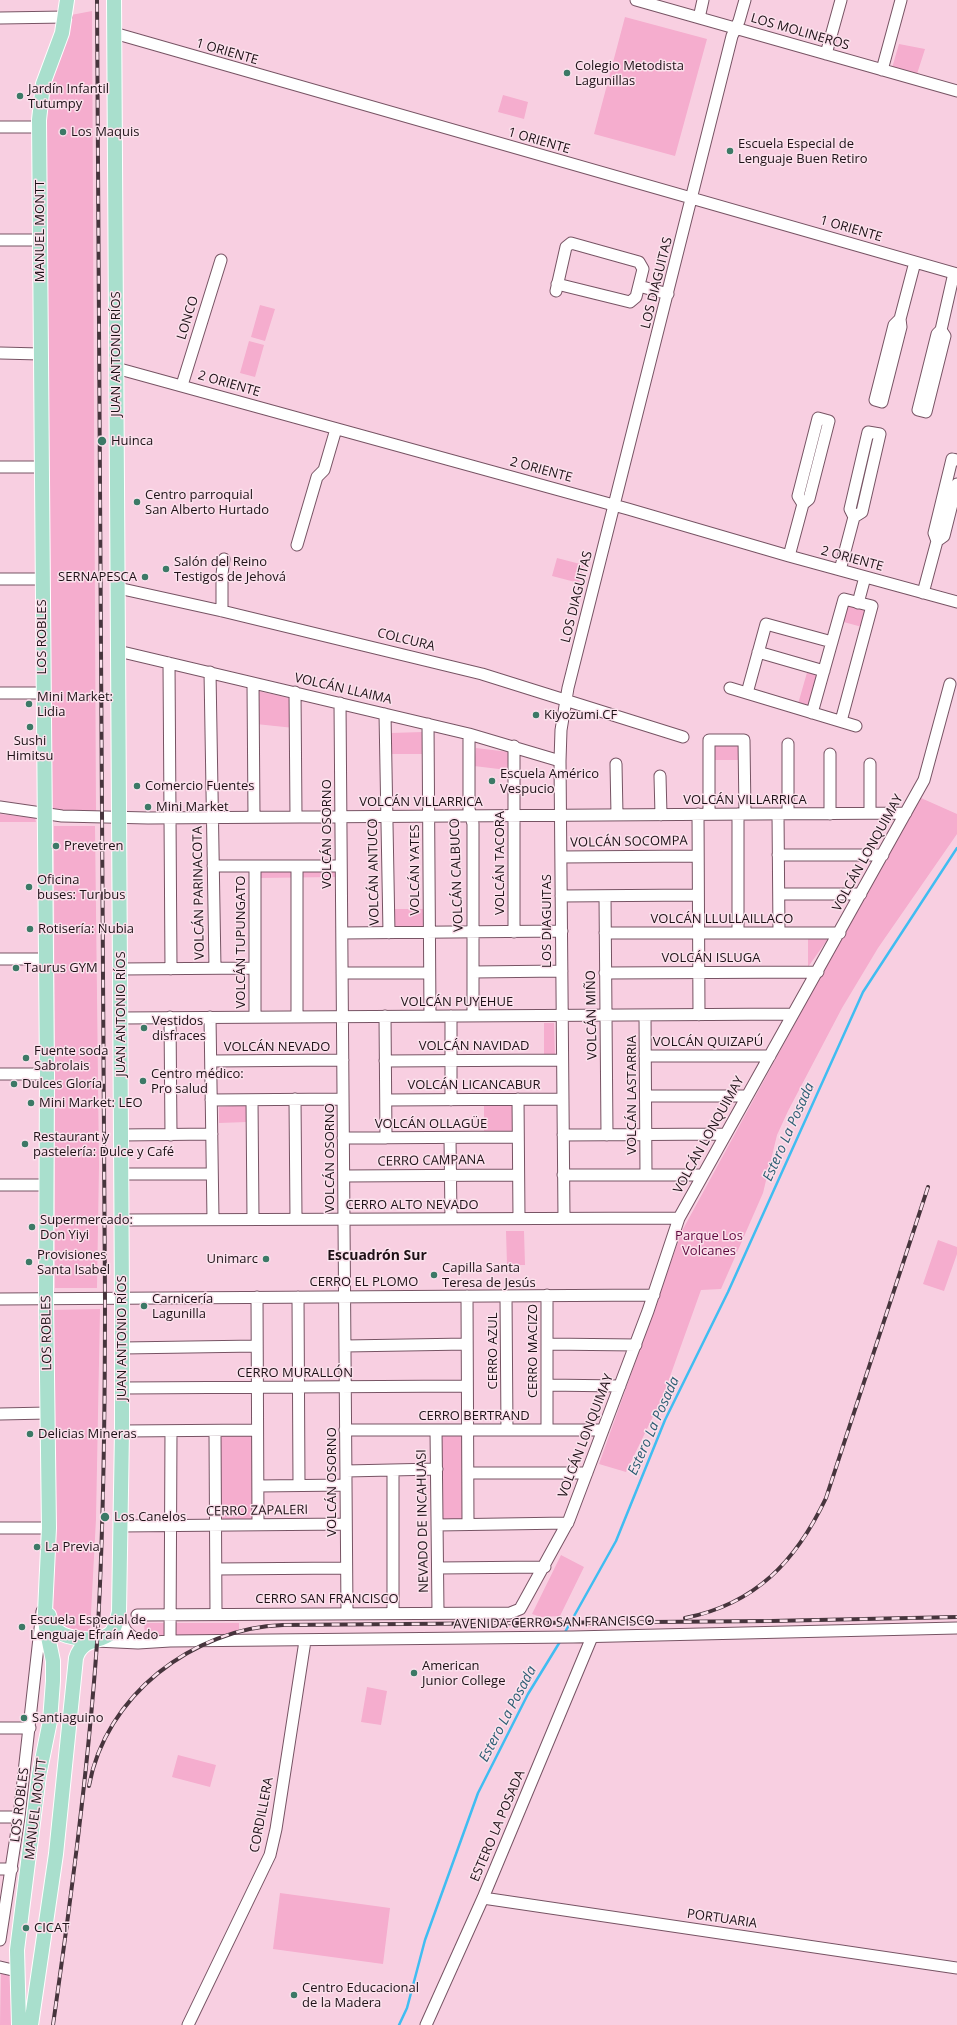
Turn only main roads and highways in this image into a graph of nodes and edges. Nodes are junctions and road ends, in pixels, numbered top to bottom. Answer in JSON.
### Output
{"nodes":[{"id":1,"x":67,"y":0,"type":"edge"},
{"id":2,"x":114,"y":0,"type":"edge"},
{"id":3,"x":41,"y":467,"type":"joint"},
{"id":4,"x":46,"y":1593,"type":"junction"},
{"id":5,"x":67,"y":1636,"type":"junction"},
{"id":6,"x":97,"y":1639,"type":"junction"},
{"id":7,"x":49,"y":1642,"type":"junction"},
{"id":8,"x":19,"y":2025,"type":"edge"},
{"id":9,"x":31,"y":2025,"type":"edge"}],
"edges":[{"from":1,"to":3,"type":"main road","name":"MANUEL MONTT"},
{"from":2,"to":6,"type":"main road","name":"JUAN ANTONIO RÍOS"},
{"from":3,"to":4,"type":"main road","name":"LOS ROBLES"},
{"from":4,"to":5,"type":"main road"},
{"from":4,"to":7,"type":"main road","name":"MANUEL MONTT"},
{"from":5,"to":6,"type":"main road"},
{"from":5,"to":7,"type":"main road"},
{"from":6,"to":9,"type":"main road","name":"MANUEL MONTT"},
{"from":7,"to":8,"type":"main road","name":"MANUEL MONTT"}]}
